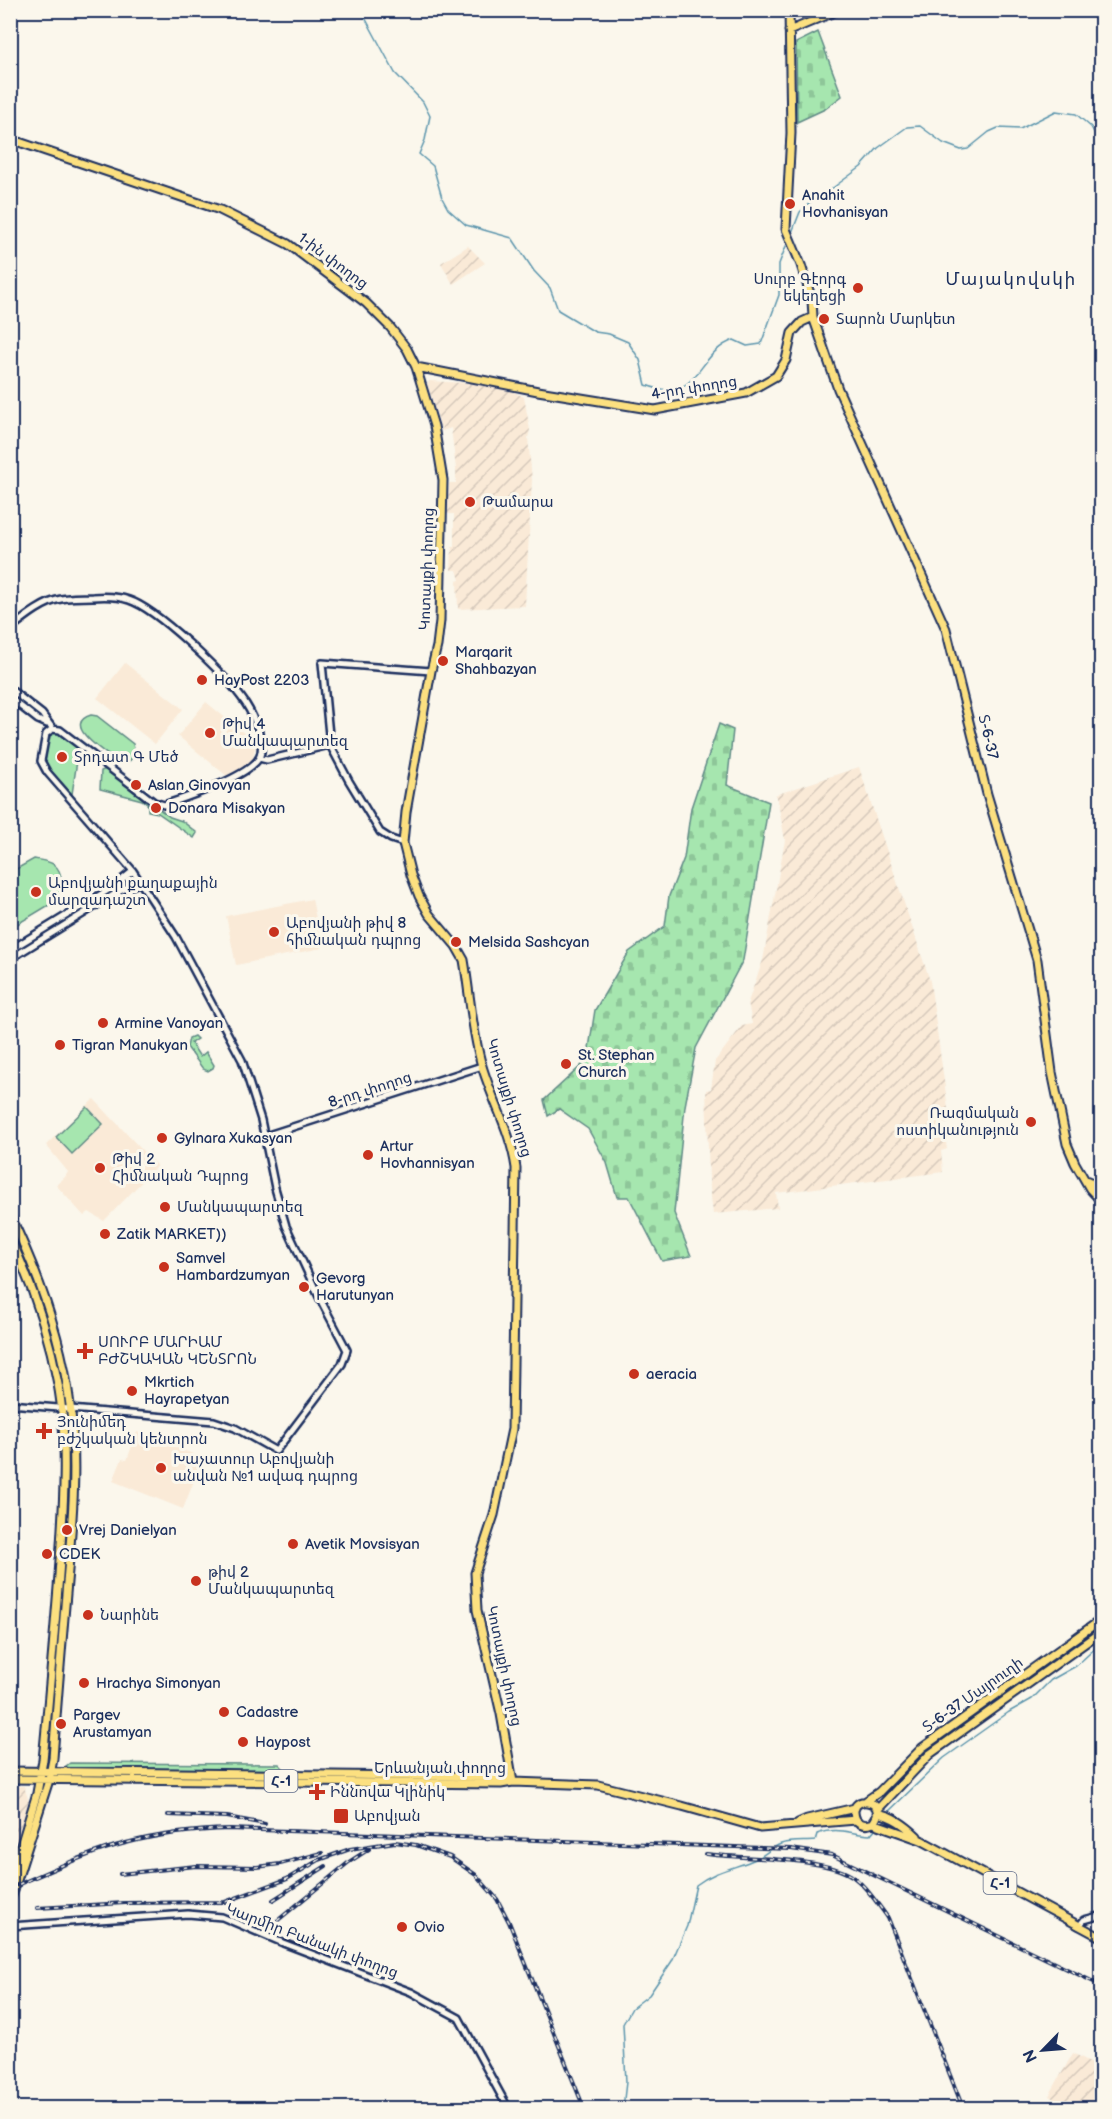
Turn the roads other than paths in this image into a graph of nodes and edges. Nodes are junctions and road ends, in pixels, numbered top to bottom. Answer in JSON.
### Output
{"nodes":[{"id":1,"x":789,"y":10,"type":"edge"},
{"id":2,"x":839,"y":10,"type":"edge"},
{"id":3,"x":789,"y":31,"type":"junction"},
{"id":4,"x":10,"y":139,"type":"edge"},
{"id":5,"x":813,"y":317,"type":"junction"},
{"id":6,"x":417,"y":367,"type":"junction"},
{"id":7,"x":10,"y":629,"type":"edge"},
{"id":8,"x":431,"y":671,"type":"junction"},
{"id":9,"x":10,"y":689,"type":"edge"},
{"id":10,"x":10,"y":698,"type":"edge"},
{"id":11,"x":47,"y":724,"type":"junction"},
{"id":12,"x":51,"y":730,"type":"junction"},
{"id":13,"x":330,"y":745,"type":"junction"},
{"id":14,"x":260,"y":758,"type":"junction"},
{"id":15,"x":403,"y":843,"type":"junction"},
{"id":16,"x":133,"y":871,"type":"junction"},
{"id":17,"x":141,"y":882,"type":"junction"},
{"id":18,"x":10,"y":950,"type":"edge"},
{"id":19,"x":10,"y":959,"type":"edge"},
{"id":20,"x":482,"y":1066,"type":"junction"},
{"id":21,"x":265,"y":1136,"type":"junction"},
{"id":22,"x":1095,"y":1186,"type":"edge"},
{"id":23,"x":1101,"y":1193,"type":"edge"},
{"id":24,"x":1101,"y":1202,"type":"edge"},
{"id":25,"x":10,"y":1215,"type":"edge"},
{"id":26,"x":10,"y":1238,"type":"edge"},
{"id":27,"x":10,"y":1404,"type":"edge"},
{"id":28,"x":61,"y":1407,"type":"junction"},
{"id":29,"x":71,"y":1408,"type":"junction"},
{"id":30,"x":1101,"y":1619,"type":"edge"},
{"id":31,"x":1101,"y":1631,"type":"edge"},
{"id":32,"x":10,"y":1771,"type":"edge"},
{"id":33,"x":42,"y":1771,"type":"junction"},
{"id":34,"x":50,"y":1776,"type":"junction"},
{"id":35,"x":10,"y":1779,"type":"edge"},
{"id":36,"x":40,"y":1779,"type":"junction"},
{"id":37,"x":513,"y":1782,"type":"junction"},
{"id":38,"x":867,"y":1801,"type":"junction"},
{"id":39,"x":855,"y":1808,"type":"junction"},
{"id":40,"x":877,"y":1811,"type":"junction"},
{"id":41,"x":856,"y":1820,"type":"junction"},
{"id":42,"x":873,"y":1823,"type":"junction"},
{"id":43,"x":793,"y":1825,"type":"junction"},
{"id":44,"x":921,"y":1840,"type":"junction"},
{"id":45,"x":10,"y":1881,"type":"edge"},
{"id":46,"x":10,"y":1902,"type":"edge"},
{"id":47,"x":1101,"y":1915,"type":"edge"},
{"id":48,"x":10,"y":1926,"type":"edge"},
{"id":49,"x":1079,"y":1926,"type":"junction"},
{"id":50,"x":1101,"y":1938,"type":"edge"},
{"id":51,"x":508,"y":2109,"type":"edge"}],
"edges":[{"from":1,"to":3,"type":"main road","number":"Տ-6-37"},
{"from":2,"to":3,"type":"main road"},
{"from":3,"to":5,"type":"main road","number":"Տ-6-37"},
{"from":4,"to":6,"type":"main road","name":"1-ին փողոց"},
{"from":5,"to":6,"type":"main road","name":"4-րդ փողոց"},
{"from":5,"to":22,"type":"main road","name":"Տ-6-37","number":"Տ-6-37"},
{"from":6,"to":8,"type":"main road","name":"Կոտայքի փողոց"},
{"from":7,"to":14,"type":"street"},
{"from":8,"to":13,"type":"street"},
{"from":8,"to":15,"type":"main road","name":"Կոտայքի փողոց"},
{"from":9,"to":11,"type":"street"},
{"from":10,"to":11,"type":"street"},
{"from":11,"to":12,"type":"street"},
{"from":12,"to":14,"type":"street"},
{"from":12,"to":16,"type":"street"},
{"from":13,"to":14,"type":"street"},
{"from":13,"to":15,"type":"street"},
{"from":15,"to":20,"type":"main road","name":"Կոտայքի փողոց"},
{"from":16,"to":17,"type":"street"},
{"from":16,"to":18,"type":"street"},
{"from":17,"to":19,"type":"street"},
{"from":17,"to":21,"type":"street"},
{"from":20,"to":21,"type":"street","name":"8-րդ փողոց"},
{"from":20,"to":37,"type":"main road","name":"Կոտայքի փողոց"},
{"from":21,"to":29,"type":"street"},
{"from":22,"to":23,"type":"main road","number":"Տ-6-37"},
{"from":22,"to":24,"type":"main road","number":"Տ-6-37"},
{"from":25,"to":29,"type":"main road"},
{"from":26,"to":28,"type":"main road"},
{"from":27,"to":28,"type":"street"},
{"from":28,"to":29,"type":"street"},
{"from":28,"to":33,"type":"main road"},
{"from":29,"to":34,"type":"main road"},
{"from":30,"to":38,"type":"main road","name":"Տ-6-37 Մայրուղի"},
{"from":31,"to":40,"type":"main road","name":"Տ-6-37 Մայրուղի"},
{"from":32,"to":33,"type":"main road","number":"Հ-1"},
{"from":33,"to":34,"type":"main road","number":"Հ-1"},
{"from":33,"to":36,"type":"main road"},
{"from":34,"to":36,"type":"main road","number":"Հ-1"},
{"from":34,"to":37,"type":"main road","name":"Երևանյան փողոց","number":"Հ-1"},
{"from":34,"to":46,"type":"main road"},
{"from":35,"to":36,"type":"main road","number":"Հ-1"},
{"from":36,"to":45,"type":"main road"},
{"from":37,"to":43,"type":"main road","number":"Հ-1"},
{"from":38,"to":39,"type":"main road","number":"Հ-1"},
{"from":38,"to":40,"type":"main road","number":"Հ-1"},
{"from":39,"to":41,"type":"main road"},
{"from":39,"to":43,"type":"main road","number":"Հ-1"},
{"from":40,"to":42,"type":"main road"},
{"from":40,"to":44,"type":"main road","number":"Հ-1"},
{"from":41,"to":42,"type":"main road","number":"Հ-1"},
{"from":41,"to":43,"type":"main road","number":"Հ-1"},
{"from":42,"to":44,"type":"main road","number":"Հ-1"},
{"from":44,"to":49,"type":"main road","number":"Հ-1"},
{"from":47,"to":49,"type":"street"},
{"from":48,"to":51,"type":"street","name":"Կարմիր Բանակի փողոց"},
{"from":49,"to":50,"type":"main road","number":"Հ-1"}]}
